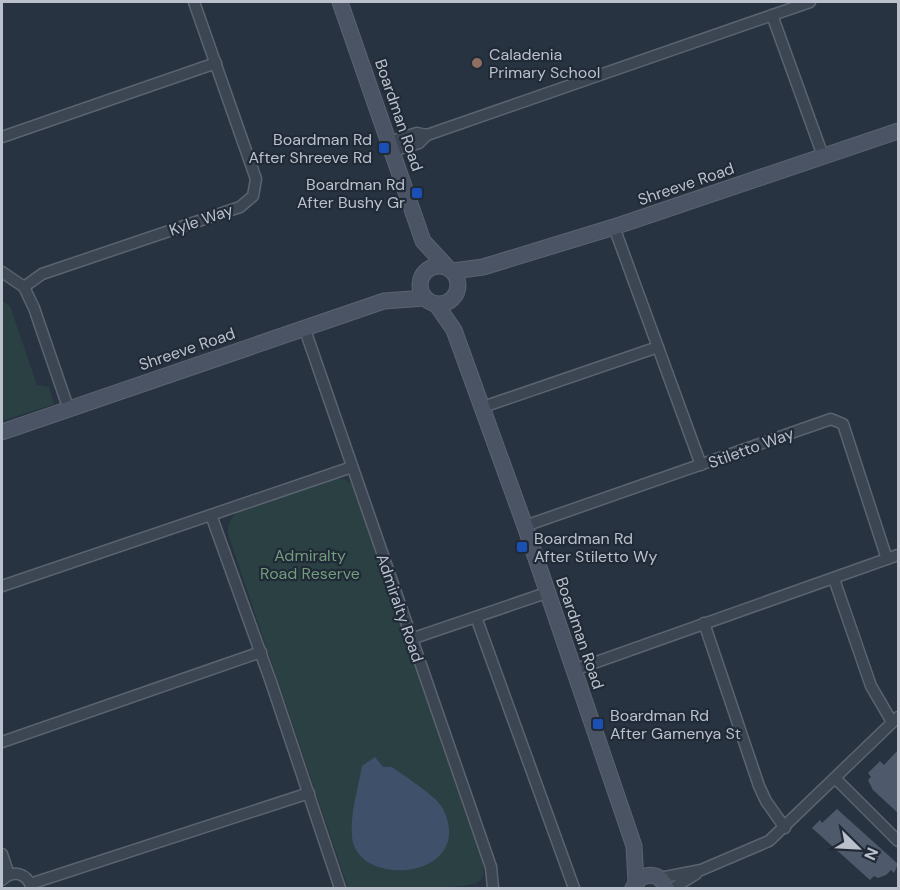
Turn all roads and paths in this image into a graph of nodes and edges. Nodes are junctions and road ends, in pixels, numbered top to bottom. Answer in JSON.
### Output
{"nodes":[{"id":1,"x":194,"y":2,"type":"edge"},
{"id":2,"x":340,"y":2,"type":"edge"},
{"id":3,"x":810,"y":2,"type":"edge"},
{"id":4,"x":772,"y":15,"type":"junction"},
{"id":5,"x":216,"y":63,"type":"junction"},
{"id":6,"x":898,"y":131,"type":"edge"},
{"id":7,"x":2,"y":136,"type":"edge"},
{"id":8,"x":390,"y":147,"type":"junction"},
{"id":9,"x":823,"y":156,"type":"junction"},
{"id":10,"x":614,"y":227,"type":"junction"},
{"id":11,"x":423,"y":241,"type":"junction"},
{"id":12,"x":2,"y":272,"type":"edge"},
{"id":13,"x":421,"y":278,"type":"junction"},
{"id":14,"x":453,"y":280,"type":"junction"},
{"id":15,"x":24,"y":287,"type":"junction"},
{"id":16,"x":384,"y":301,"type":"junction"},
{"id":17,"x":431,"y":301,"type":"junction"},
{"id":18,"x":304,"y":327,"type":"junction"},
{"id":19,"x":454,"y":330,"type":"junction"},
{"id":20,"x":658,"y":347,"type":"junction"},
{"id":21,"x":483,"y":407,"type":"junction"},
{"id":22,"x":69,"y":410,"type":"junction"},
{"id":23,"x":2,"y":432,"type":"edge"},
{"id":24,"x":701,"y":465,"type":"junction"},
{"id":25,"x":352,"y":467,"type":"junction"},
{"id":26,"x":211,"y":515,"type":"junction"},
{"id":27,"x":525,"y":526,"type":"junction"},
{"id":28,"x":898,"y":555,"type":"edge"},
{"id":29,"x":887,"y":559,"type":"junction"},
{"id":30,"x":834,"y":579,"type":"junction"},
{"id":31,"x":2,"y":586,"type":"edge"},
{"id":32,"x":546,"y":592,"type":"junction"},
{"id":33,"x":476,"y":617,"type":"junction"},
{"id":34,"x":704,"y":623,"type":"junction"},
{"id":35,"x":411,"y":639,"type":"junction"},
{"id":36,"x":261,"y":652,"type":"junction"},
{"id":37,"x":574,"y":670,"type":"junction"},
{"id":38,"x":895,"y":720,"type":"edge"},
{"id":39,"x":2,"y":742,"type":"edge"},
{"id":40,"x":836,"y":779,"type":"junction"},
{"id":41,"x":309,"y":793,"type":"junction"},
{"id":42,"x":785,"y":828,"type":"junction"},
{"id":43,"x":898,"y":841,"type":"edge"},
{"id":44,"x":634,"y":846,"type":"junction"},
{"id":45,"x":2,"y":854,"type":"edge"},
{"id":46,"x":701,"y":870,"type":"junction"},
{"id":47,"x":5,"y":877,"type":"edge"},
{"id":48,"x":661,"y":881,"type":"edge"},
{"id":49,"x":634,"y":885,"type":"edge"},
{"id":50,"x":31,"y":886,"type":"edge"},
{"id":51,"x":340,"y":888,"type":"edge"},
{"id":52,"x":494,"y":888,"type":"edge"},
{"id":53,"x":574,"y":888,"type":"edge"},
{"id":54,"x":673,"y":888,"type":"edge"}],
"edges":[{"from":1,"to":5,"type":"street","name":"Kyle Way"},
{"from":2,"to":8,"type":"street","name":"Boardman Road"},
{"from":3,"to":4,"type":"street"},
{"from":4,"to":8,"type":"street"},
{"from":4,"to":9,"type":"street"},
{"from":5,"to":7,"type":"street"},
{"from":5,"to":15,"type":"street","name":"Kyle Way"},
{"from":6,"to":9,"type":"street","name":"Shreeve Road"},
{"from":8,"to":11,"type":"street","name":"Boardman Road"},
{"from":9,"to":10,"type":"street","name":"Shreeve Road"},
{"from":10,"to":14,"type":"street","name":"Shreeve Road"},
{"from":10,"to":20,"type":"street"},
{"from":11,"to":13,"type":"street","name":"Boardman Road"},
{"from":11,"to":14,"type":"street","name":"Boardman Road"},
{"from":12,"to":15,"type":"street"},
{"from":13,"to":14,"type":"street"},
{"from":13,"to":16,"type":"street","name":"Shreeve Road"},
{"from":13,"to":17,"type":"street","name":"Boardman Road"},
{"from":14,"to":17,"type":"street"},
{"from":14,"to":19,"type":"street","name":"Boardman Road"},
{"from":15,"to":22,"type":"street"},
{"from":16,"to":17,"type":"street","name":"Shreeve Road"},
{"from":16,"to":18,"type":"street","name":"Shreeve Road"},
{"from":17,"to":19,"type":"street","name":"Boardman Road"},
{"from":18,"to":22,"type":"street","name":"Shreeve Road"},
{"from":18,"to":25,"type":"street","name":"Admiralty Road"},
{"from":19,"to":21,"type":"street","name":"Boardman Road"},
{"from":20,"to":21,"type":"street"},
{"from":20,"to":24,"type":"street"},
{"from":21,"to":27,"type":"street","name":"Boardman Road"},
{"from":22,"to":23,"type":"street","name":"Shreeve Road"},
{"from":24,"to":27,"type":"street","name":"Stiletto Way"},
{"from":24,"to":29,"type":"street","name":"Stiletto Way"},
{"from":25,"to":26,"type":"street"},
{"from":25,"to":35,"type":"street","name":"Admiralty Road"},
{"from":26,"to":31,"type":"street"},
{"from":26,"to":36,"type":"street"},
{"from":27,"to":32,"type":"street","name":"Boardman Road"},
{"from":28,"to":29,"type":"street"},
{"from":29,"to":30,"type":"street"},
{"from":30,"to":34,"type":"street"},
{"from":30,"to":38,"type":"street"},
{"from":32,"to":33,"type":"street"},
{"from":32,"to":37,"type":"street","name":"Boardman Road"},
{"from":33,"to":35,"type":"street"},
{"from":33,"to":53,"type":"street"},
{"from":34,"to":37,"type":"street"},
{"from":34,"to":42,"type":"street"},
{"from":35,"to":52,"type":"street","name":"Admiralty Road"},
{"from":36,"to":39,"type":"street"},
{"from":36,"to":41,"type":"street"},
{"from":37,"to":44,"type":"street","name":"Boardman Road"},
{"from":38,"to":40,"type":"street"},
{"from":40,"to":42,"type":"street"},
{"from":40,"to":43,"type":"street"},
{"from":41,"to":50,"type":"street"},
{"from":41,"to":51,"type":"street"},
{"from":42,"to":46,"type":"street"},
{"from":44,"to":48,"type":"street","name":"Boardman Road"},
{"from":44,"to":49,"type":"street","name":"Boardman Road"},
{"from":45,"to":47,"type":"street"},
{"from":46,"to":48,"type":"street"},
{"from":46,"to":54,"type":"street"},
{"from":47,"to":50,"type":"street"},
{"from":48,"to":49,"type":"street","name":"Boardman Road"}]}
